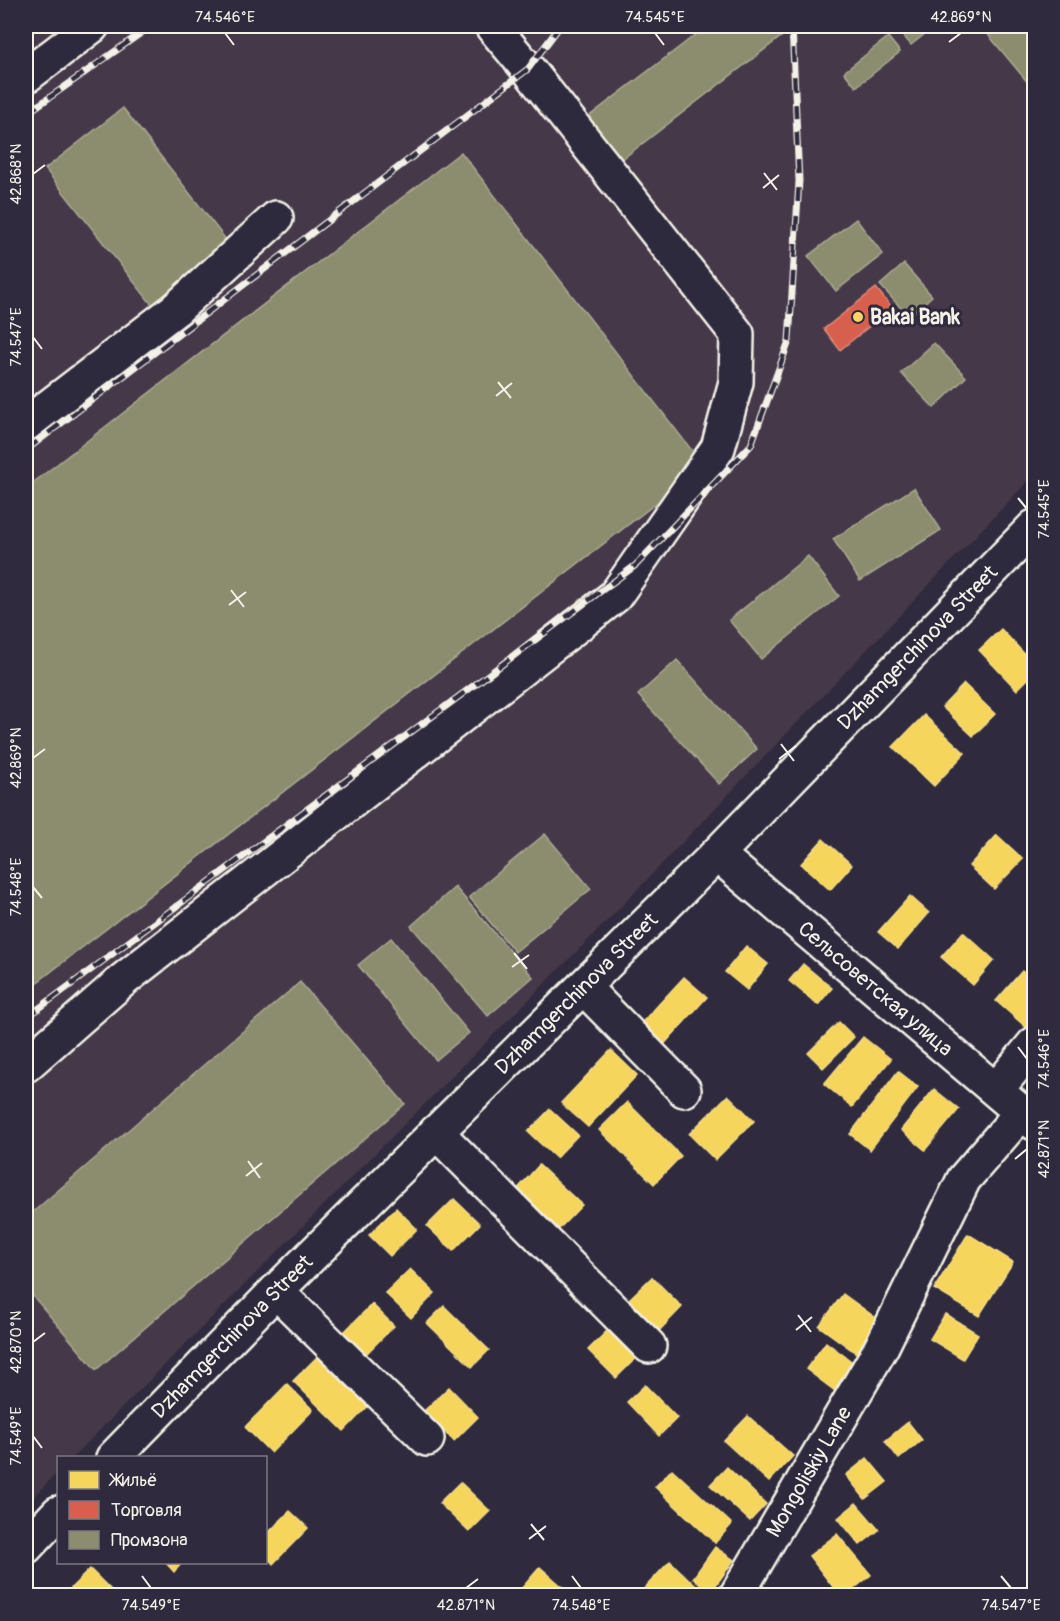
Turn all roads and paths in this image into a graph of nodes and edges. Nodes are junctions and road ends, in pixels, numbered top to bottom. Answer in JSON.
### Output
{"nodes":[{"id":1,"x":92,"y":26,"type":"edge"},
{"id":2,"x":492,"y":26,"type":"edge"},
{"id":3,"x":26,"y":76,"type":"edge"},
{"id":4,"x":276,"y":218,"type":"dead end"},
{"id":5,"x":26,"y":424,"type":"edge"},
{"id":6,"x":1035,"y":527,"type":"edge"},
{"id":7,"x":717,"y":854,"type":"junction"},
{"id":8,"x":583,"y":987,"type":"junction"},
{"id":9,"x":1035,"y":1044,"type":"edge"},
{"id":10,"x":26,"y":1065,"type":"edge"},
{"id":11,"x":684,"y":1090,"type":"dead end"},
{"id":12,"x":996,"y":1090,"type":"junction"},
{"id":13,"x":1028,"y":1117,"type":"edge"},
{"id":14,"x":436,"y":1132,"type":"junction"},
{"id":15,"x":276,"y":1291,"type":"junction"},
{"id":16,"x":649,"y":1346,"type":"dead end"},
{"id":17,"x":427,"y":1439,"type":"dead end"},
{"id":18,"x":115,"y":1456,"type":"edge"},
{"id":19,"x":57,"y":1514,"type":"edge"},
{"id":20,"x":26,"y":1547,"type":"edge"},
{"id":21,"x":736,"y":1596,"type":"edge"}],
"edges":[{"from":1,"to":3,"type":"street"},
{"from":2,"to":10,"type":"street"},
{"from":4,"to":5,"type":"street"},
{"from":6,"to":7,"type":"street","name":"Dzhamgerchinova Street"},
{"from":7,"to":8,"type":"street","name":"Dzhamgerchinova Street"},
{"from":7,"to":12,"type":"street","name":"Сельсоветская улица"},
{"from":8,"to":11,"type":"street"},
{"from":8,"to":14,"type":"street","name":"Dzhamgerchinova Street"},
{"from":9,"to":12,"type":"street"},
{"from":12,"to":13,"type":"street","name":"Сельсоветская улица"},
{"from":13,"to":21,"type":"street","name":"Mongoliskiy Lane"},
{"from":14,"to":15,"type":"street","name":"Dzhamgerchinova Street"},
{"from":14,"to":16,"type":"street"},
{"from":15,"to":17,"type":"street"},
{"from":15,"to":18,"type":"street","name":"Dzhamgerchinova Street"},
{"from":19,"to":20,"type":"street"}]}
